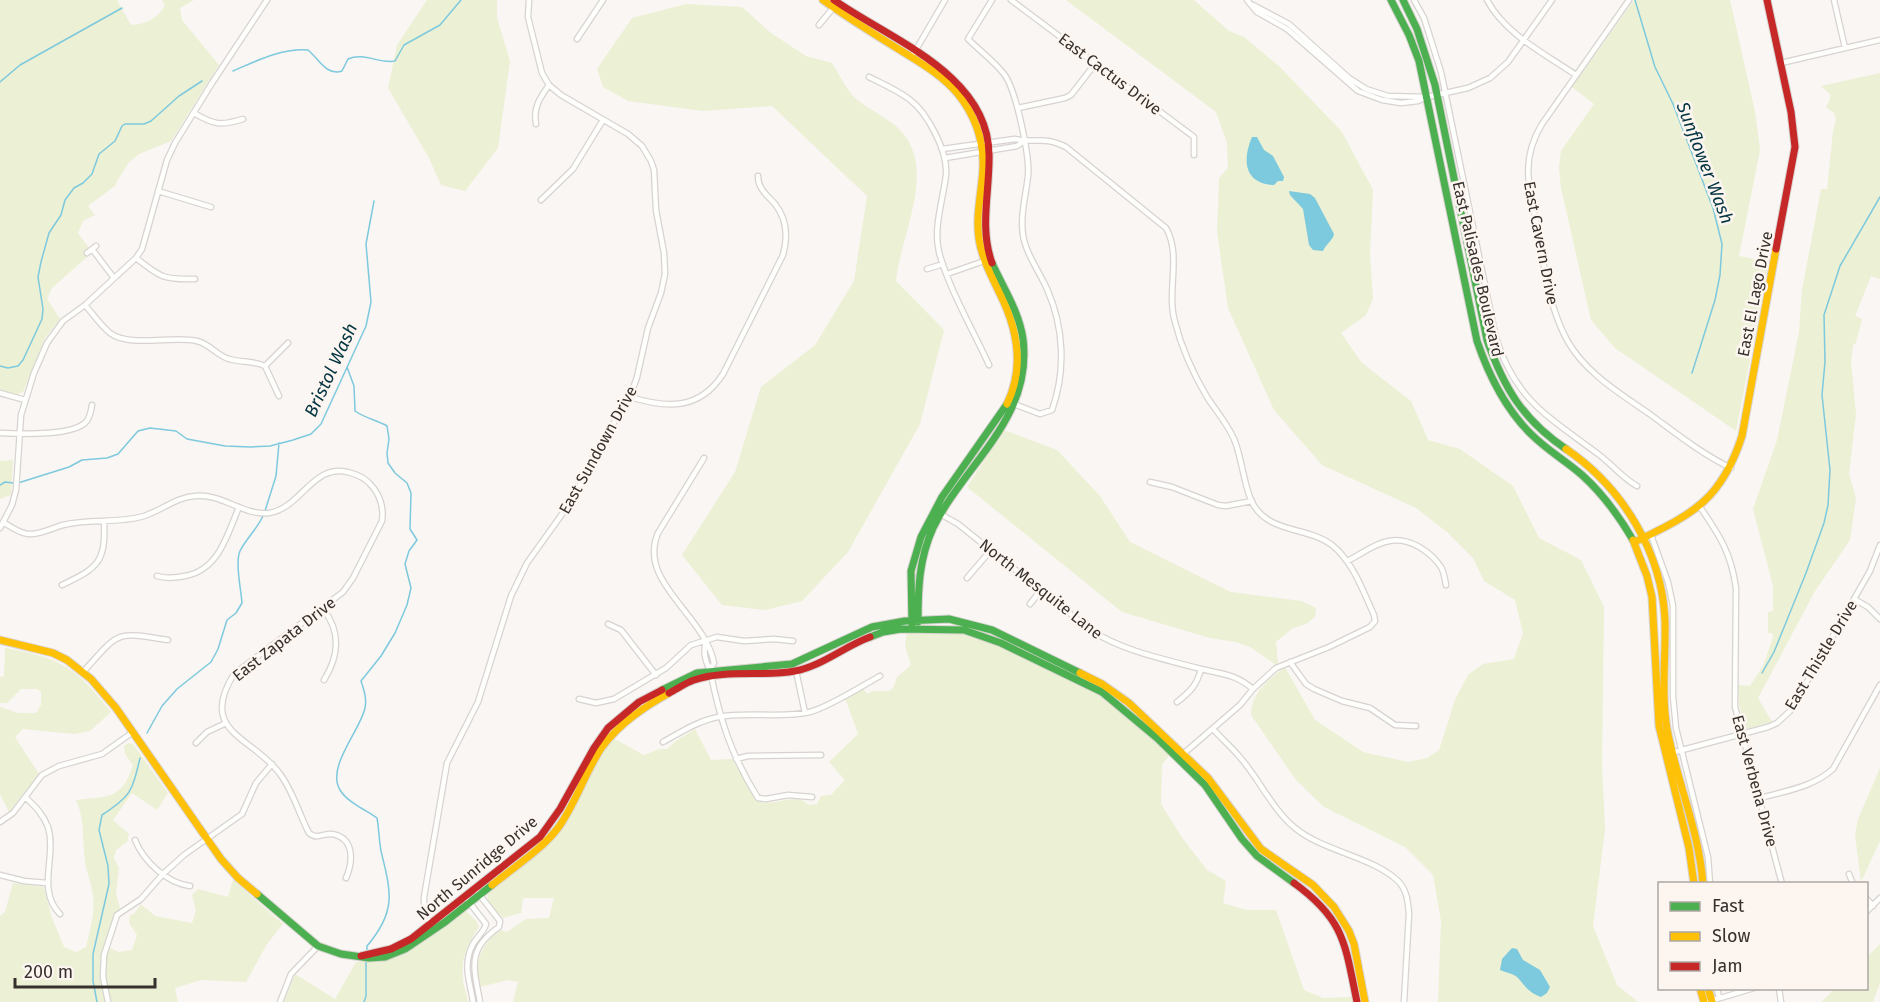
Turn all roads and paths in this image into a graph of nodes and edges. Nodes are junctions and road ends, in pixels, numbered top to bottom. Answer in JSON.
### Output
{"nodes":[{"id":1,"x":267,"y":0,"type":"edge"},
{"id":2,"x":529,"y":0,"type":"edge"},
{"id":3,"x":603,"y":0,"type":"edge"},
{"id":4,"x":822,"y":0,"type":"edge"},
{"id":5,"x":945,"y":0,"type":"edge"},
{"id":6,"x":992,"y":0,"type":"edge"},
{"id":7,"x":1011,"y":0,"type":"edge"},
{"id":8,"x":1391,"y":0,"type":"edge"},
{"id":9,"x":1403,"y":0,"type":"edge"},
{"id":10,"x":1414,"y":0,"type":"edge"},
{"id":11,"x":1487,"y":0,"type":"edge"},
{"id":12,"x":1552,"y":0,"type":"edge"},
{"id":13,"x":1629,"y":0,"type":"edge"},
{"id":14,"x":1767,"y":0,"type":"edge"},
{"id":15,"x":1834,"y":0,"type":"edge"},
{"id":16,"x":1250,"y":1,"type":"edge"},
{"id":17,"x":833,"y":4,"type":"edge"},
{"id":18,"x":819,"y":25,"type":"dead end"},
{"id":19,"x":576,"y":39,"type":"dead end"},
{"id":20,"x":1524,"y":39,"type":"junction"},
{"id":21,"x":1880,"y":40,"type":"edge"},
{"id":22,"x":1845,"y":48,"type":"junction"},
{"id":23,"x":913,"y":54,"type":"junction"},
{"id":24,"x":1781,"y":63,"type":"junction"},
{"id":25,"x":1095,"y":64,"type":"junction"},
{"id":26,"x":1576,"y":75,"type":"junction"},
{"id":27,"x":869,"y":77,"type":"dead end"},
{"id":28,"x":549,"y":85,"type":"junction"},
{"id":29,"x":1446,"y":93,"type":"junction"},
{"id":30,"x":1437,"y":95,"type":"junction"},
{"id":31,"x":1427,"y":97,"type":"junction"},
{"id":32,"x":1018,"y":108,"type":"junction"},
{"id":33,"x":194,"y":113,"type":"junction"},
{"id":34,"x":243,"y":119,"type":"dead end"},
{"id":35,"x":603,"y":120,"type":"junction"},
{"id":36,"x":536,"y":124,"type":"dead end"},
{"id":37,"x":1024,"y":141,"type":"junction"},
{"id":38,"x":986,"y":147,"type":"junction"},
{"id":39,"x":942,"y":149,"type":"junction"},
{"id":40,"x":1194,"y":155,"type":"dead end"},
{"id":41,"x":945,"y":158,"type":"junction"},
{"id":42,"x":758,"y":176,"type":"dead end"},
{"id":43,"x":158,"y":191,"type":"junction"},
{"id":44,"x":541,"y":200,"type":"dead end"},
{"id":45,"x":211,"y":207,"type":"dead end"},
{"id":46,"x":87,"y":253,"type":"dead end"},
{"id":47,"x":136,"y":258,"type":"junction"},
{"id":48,"x":988,"y":260,"type":"junction"},
{"id":49,"x":944,"y":264,"type":"junction"},
{"id":50,"x":927,"y":269,"type":"dead end"},
{"id":51,"x":947,"y":274,"type":"junction"},
{"id":52,"x":114,"y":278,"type":"junction"},
{"id":53,"x":195,"y":279,"type":"dead end"},
{"id":54,"x":85,"y":305,"type":"junction"},
{"id":55,"x":288,"y":343,"type":"dead end"},
{"id":56,"x":990,"y":365,"type":"dead end"},
{"id":57,"x":266,"y":366,"type":"junction"},
{"id":58,"x":0,"y":393,"type":"edge"},
{"id":59,"x":279,"y":396,"type":"dead end"},
{"id":60,"x":630,"y":397,"type":"junction"},
{"id":61,"x":25,"y":400,"type":"junction"},
{"id":62,"x":1011,"y":403,"type":"junction"},
{"id":63,"x":92,"y":405,"type":"dead end"},
{"id":64,"x":0,"y":433,"type":"edge"},
{"id":65,"x":19,"y":434,"type":"junction"},
{"id":66,"x":704,"y":458,"type":"dead end"},
{"id":67,"x":1731,"y":468,"type":"junction"},
{"id":68,"x":1150,"y":482,"type":"dead end"},
{"id":69,"x":1637,"y":486,"type":"dead end"},
{"id":70,"x":1252,"y":501,"type":"junction"},
{"id":71,"x":239,"y":507,"type":"junction"},
{"id":72,"x":1700,"y":507,"type":"junction"},
{"id":73,"x":938,"y":512,"type":"junction"},
{"id":74,"x":104,"y":521,"type":"junction"},
{"id":75,"x":3,"y":522,"type":"junction"},
{"id":76,"x":0,"y":528,"type":"edge"},
{"id":77,"x":1647,"y":537,"type":"junction"},
{"id":78,"x":1634,"y":543,"type":"junction"},
{"id":79,"x":1880,"y":546,"type":"edge"},
{"id":80,"x":991,"y":550,"type":"junction"},
{"id":81,"x":1347,"y":561,"type":"junction"},
{"id":82,"x":157,"y":576,"type":"dead end"},
{"id":83,"x":967,"y":578,"type":"dead end"},
{"id":84,"x":62,"y":585,"type":"dead end"},
{"id":85,"x":1446,"y":585,"type":"dead end"},
{"id":86,"x":1041,"y":590,"type":"junction"},
{"id":87,"x":1854,"y":599,"type":"junction"},
{"id":88,"x":1030,"y":604,"type":"dead end"},
{"id":89,"x":323,"y":609,"type":"junction"},
{"id":90,"x":1880,"y":618,"type":"edge"},
{"id":91,"x":608,"y":624,"type":"dead end"},
{"id":92,"x":915,"y":624,"type":"junction"},
{"id":93,"x":0,"y":640,"type":"edge"},
{"id":94,"x":168,"y":640,"type":"dead end"},
{"id":95,"x":793,"y":640,"type":"dead end"},
{"id":96,"x":706,"y":641,"type":"junction"},
{"id":97,"x":713,"y":655,"type":"junction"},
{"id":98,"x":705,"y":656,"type":"junction"},
{"id":99,"x":1290,"y":662,"type":"junction"},
{"id":100,"x":1201,"y":669,"type":"junction"},
{"id":101,"x":84,"y":671,"type":"junction"},
{"id":102,"x":796,"y":671,"type":"junction"},
{"id":103,"x":711,"y":673,"type":"junction"},
{"id":104,"x":656,"y":675,"type":"junction"},
{"id":105,"x":880,"y":676,"type":"dead end"},
{"id":106,"x":324,"y":680,"type":"dead end"},
{"id":107,"x":1880,"y":686,"type":"edge"},
{"id":108,"x":1253,"y":689,"type":"junction"},
{"id":109,"x":579,"y":699,"type":"dead end"},
{"id":110,"x":1177,"y":702,"type":"dead end"},
{"id":111,"x":805,"y":713,"type":"junction"},
{"id":112,"x":720,"y":717,"type":"junction"},
{"id":113,"x":226,"y":723,"type":"junction"},
{"id":114,"x":1416,"y":726,"type":"dead end"},
{"id":115,"x":1213,"y":729,"type":"junction"},
{"id":116,"x":133,"y":732,"type":"junction"},
{"id":117,"x":1741,"y":735,"type":"junction"},
{"id":118,"x":663,"y":741,"type":"dead end"},
{"id":119,"x":196,"y":743,"type":"dead end"},
{"id":120,"x":1673,"y":752,"type":"junction"},
{"id":121,"x":821,"y":755,"type":"dead end"},
{"id":122,"x":1180,"y":756,"type":"junction"},
{"id":123,"x":736,"y":759,"type":"junction"},
{"id":124,"x":272,"y":764,"type":"junction"},
{"id":125,"x":25,"y":797,"type":"junction"},
{"id":126,"x":812,"y":797,"type":"dead end"},
{"id":127,"x":1760,"y":798,"type":"junction"},
{"id":128,"x":0,"y":822,"type":"edge"},
{"id":129,"x":207,"y":838,"type":"junction"},
{"id":130,"x":135,"y":840,"type":"dead end"},
{"id":131,"x":163,"y":874,"type":"junction"},
{"id":132,"x":1849,"y":874,"type":"dead end"},
{"id":133,"x":0,"y":875,"type":"edge"},
{"id":134,"x":346,"y":878,"type":"dead end"},
{"id":135,"x":1694,"y":882,"type":"edge"},
{"id":136,"x":1703,"y":882,"type":"edge"},
{"id":137,"x":1710,"y":882,"type":"edge"},
{"id":138,"x":1781,"y":882,"type":"edge"},
{"id":139,"x":1852,"y":882,"type":"edge"},
{"id":140,"x":47,"y":883,"type":"junction"},
{"id":141,"x":190,"y":886,"type":"dead end"},
{"id":142,"x":478,"y":892,"type":"junction"},
{"id":143,"x":1880,"y":898,"type":"edge"},
{"id":144,"x":467,"y":900,"type":"junction"},
{"id":145,"x":1868,"y":900,"type":"edge"},
{"id":146,"x":1873,"y":906,"type":"junction"},
{"id":147,"x":491,"y":910,"type":"junction"},
{"id":148,"x":1868,"y":910,"type":"edge"},
{"id":149,"x":60,"y":914,"type":"dead end"},
{"id":150,"x":481,"y":918,"type":"junction"},
{"id":151,"x":432,"y":927,"type":"junction"},
{"id":152,"x":485,"y":927,"type":"junction"},
{"id":153,"x":491,"y":933,"type":"junction"},
{"id":154,"x":318,"y":946,"type":"junction"},
{"id":155,"x":1717,"y":990,"type":"edge"},
{"id":156,"x":1747,"y":990,"type":"edge"},
{"id":157,"x":1719,"y":998,"type":"junction"},
{"id":158,"x":1708,"y":1001,"type":"edge"},
{"id":159,"x":108,"y":1002,"type":"edge"},
{"id":160,"x":280,"y":1002,"type":"edge"},
{"id":161,"x":472,"y":1002,"type":"edge"},
{"id":162,"x":480,"y":1002,"type":"edge"},
{"id":163,"x":1357,"y":1002,"type":"edge"},
{"id":164,"x":1365,"y":1002,"type":"edge"},
{"id":165,"x":1404,"y":1002,"type":"edge"}],
"edges":[{"from":1,"to":33,"type":"street"},
{"from":2,"to":28,"type":"street"},
{"from":3,"to":19,"type":"street"},
{"from":4,"to":17,"type":"street"},
{"from":5,"to":23,"type":"street"},
{"from":6,"to":32,"type":"street"},
{"from":7,"to":25,"type":"street","name":"East Cactus Drive"},
{"from":8,"to":31,"type":"street","name":"East Palisades Boulevard"},
{"from":9,"to":30,"type":"street","name":"East Palisades Boulevard"},
{"from":10,"to":29,"type":"street"},
{"from":11,"to":20,"type":"street"},
{"from":12,"to":20,"type":"street"},
{"from":13,"to":26,"type":"street","name":"East Cavern Drive"},
{"from":14,"to":24,"type":"street","name":"East El Lago Drive"},
{"from":15,"to":22,"type":"street"},
{"from":16,"to":31,"type":"street"},
{"from":17,"to":18,"type":"street"},
{"from":17,"to":23,"type":"street"},
{"from":20,"to":26,"type":"street"},
{"from":20,"to":29,"type":"street"},
{"from":21,"to":22,"type":"street"},
{"from":22,"to":24,"type":"street"},
{"from":23,"to":38,"type":"street"},
{"from":24,"to":67,"type":"street","name":"East El Lago Drive"},
{"from":25,"to":32,"type":"street"},
{"from":25,"to":40,"type":"street","name":"East Cactus Drive"},
{"from":26,"to":67,"type":"street","name":"East Cavern Drive"},
{"from":27,"to":39,"type":"street"},
{"from":28,"to":35,"type":"street","name":"East Sundown Drive"},
{"from":28,"to":36,"type":"street"},
{"from":29,"to":30,"type":"street"},
{"from":29,"to":69,"type":"street"},
{"from":30,"to":31,"type":"street"},
{"from":30,"to":77,"type":"street","name":"East Palisades Boulevard"},
{"from":31,"to":78,"type":"street","name":"East Palisades Boulevard"},
{"from":32,"to":37,"type":"street"},
{"from":33,"to":34,"type":"street"},
{"from":33,"to":43,"type":"street"},
{"from":35,"to":44,"type":"street"},
{"from":35,"to":60,"type":"street","name":"East Sundown Drive"},
{"from":37,"to":38,"type":"street"},
{"from":37,"to":62,"type":"street"},
{"from":37,"to":70,"type":"street"},
{"from":38,"to":39,"type":"street"},
{"from":38,"to":41,"type":"street"},
{"from":38,"to":48,"type":"street"},
{"from":39,"to":41,"type":"street"},
{"from":41,"to":49,"type":"street"},
{"from":42,"to":60,"type":"street"},
{"from":43,"to":45,"type":"street"},
{"from":43,"to":47,"type":"street"},
{"from":46,"to":52,"type":"street"},
{"from":47,"to":52,"type":"street"},
{"from":47,"to":53,"type":"street"},
{"from":48,"to":51,"type":"street"},
{"from":48,"to":62,"type":"street"},
{"from":49,"to":50,"type":"street"},
{"from":49,"to":51,"type":"street"},
{"from":51,"to":56,"type":"street"},
{"from":52,"to":54,"type":"street"},
{"from":54,"to":57,"type":"street"},
{"from":54,"to":61,"type":"street"},
{"from":55,"to":57,"type":"street"},
{"from":57,"to":59,"type":"street"},
{"from":58,"to":61,"type":"street"},
{"from":60,"to":151,"type":"street","name":"East Sundown Drive"},
{"from":61,"to":65,"type":"street"},
{"from":62,"to":73,"type":"street"},
{"from":63,"to":65,"type":"street"},
{"from":64,"to":65,"type":"street"},
{"from":65,"to":75,"type":"street"},
{"from":66,"to":96,"type":"street"},
{"from":67,"to":72,"type":"street","name":"East El Lago Drive"},
{"from":68,"to":70,"type":"street"},
{"from":70,"to":81,"type":"street"},
{"from":71,"to":74,"type":"street"},
{"from":71,"to":82,"type":"street"},
{"from":71,"to":89,"type":"street","name":"East Zapata Drive"},
{"from":72,"to":77,"type":"street","name":"East El Lago Drive"},
{"from":72,"to":117,"type":"street","name":"East Verbena Drive"},
{"from":73,"to":80,"type":"street","name":"North Mesquite Lane"},
{"from":73,"to":92,"type":"street"},
{"from":74,"to":75,"type":"street"},
{"from":74,"to":84,"type":"street"},
{"from":75,"to":76,"type":"street"},
{"from":77,"to":78,"type":"street","name":"East El Lago Drive"},
{"from":77,"to":120,"type":"street","name":"East Palisades Boulevard"},
{"from":78,"to":120,"type":"street","name":"East Palisades Boulevard"},
{"from":79,"to":87,"type":"street","name":"East Thistle Drive"},
{"from":80,"to":83,"type":"street"},
{"from":80,"to":86,"type":"street","name":"North Mesquite Lane"},
{"from":81,"to":85,"type":"street"},
{"from":81,"to":99,"type":"street"},
{"from":86,"to":88,"type":"street"},
{"from":86,"to":100,"type":"street","name":"North Mesquite Lane"},
{"from":87,"to":90,"type":"street"},
{"from":87,"to":117,"type":"street","name":"East Thistle Drive"},
{"from":89,"to":106,"type":"street"},
{"from":89,"to":113,"type":"street","name":"East Zapata Drive"},
{"from":91,"to":104,"type":"street"},
{"from":92,"to":102,"type":"street","name":"North Sunridge Drive"},
{"from":92,"to":103,"type":"street","name":"North Sunridge Drive"},
{"from":92,"to":122,"type":"street","name":"North Sunridge Drive"},
{"from":93,"to":101,"type":"street","name":"North Sunridge Drive"},
{"from":94,"to":101,"type":"street"},
{"from":95,"to":96,"type":"street"},
{"from":96,"to":97,"type":"street"},
{"from":96,"to":98,"type":"street"},
{"from":96,"to":104,"type":"street"},
{"from":97,"to":98,"type":"street"},
{"from":97,"to":103,"type":"street"},
{"from":98,"to":103,"type":"street"},
{"from":99,"to":108,"type":"street"},
{"from":99,"to":114,"type":"street"},
{"from":100,"to":108,"type":"street","name":"North Mesquite Lane"},
{"from":100,"to":110,"type":"street"},
{"from":101,"to":116,"type":"street","name":"North Sunridge Drive"},
{"from":102,"to":103,"type":"street","name":"North Sunridge Drive"},
{"from":102,"to":111,"type":"street"},
{"from":103,"to":112,"type":"street"},
{"from":103,"to":142,"type":"street","name":"North Sunridge Drive"},
{"from":104,"to":109,"type":"street"},
{"from":105,"to":111,"type":"street"},
{"from":107,"to":127,"type":"street"},
{"from":108,"to":115,"type":"street"},
{"from":111,"to":112,"type":"street"},
{"from":112,"to":118,"type":"street"},
{"from":112,"to":123,"type":"street"},
{"from":113,"to":119,"type":"street"},
{"from":113,"to":124,"type":"street"},
{"from":115,"to":122,"type":"street"},
{"from":115,"to":165,"type":"street"},
{"from":116,"to":125,"type":"street"},
{"from":116,"to":129,"type":"street","name":"North Sunridge Drive"},
{"from":117,"to":120,"type":"street","name":"East Thistle Drive"},
{"from":117,"to":127,"type":"street","name":"East Verbena Drive"},
{"from":120,"to":135,"type":"street","name":"East Palisades Boulevard"},
{"from":120,"to":136,"type":"street","name":"East Palisades Boulevard"},
{"from":120,"to":137,"type":"street","name":"East Palisades Boulevard"},
{"from":121,"to":123,"type":"street"},
{"from":122,"to":163,"type":"street","name":"North Sunridge Drive"},
{"from":122,"to":164,"type":"street","name":"North Sunridge Drive"},
{"from":123,"to":126,"type":"street"},
{"from":124,"to":129,"type":"street"},
{"from":124,"to":134,"type":"street"},
{"from":125,"to":128,"type":"street"},
{"from":125,"to":140,"type":"street"},
{"from":127,"to":138,"type":"street","name":"East Verbena Drive"},
{"from":129,"to":131,"type":"street"},
{"from":129,"to":154,"type":"street","name":"North Sunridge Drive"},
{"from":130,"to":131,"type":"street"},
{"from":131,"to":141,"type":"street"},
{"from":131,"to":159,"type":"street"},
{"from":132,"to":139,"type":"street"},
{"from":133,"to":140,"type":"street"},
{"from":140,"to":149,"type":"street"},
{"from":142,"to":144,"type":"street","name":"North Sunridge Drive"},
{"from":142,"to":147,"type":"street"},
{"from":143,"to":146,"type":"street"},
{"from":144,"to":150,"type":"street"},
{"from":144,"to":151,"type":"street","name":"North Sunridge Drive"},
{"from":145,"to":146,"type":"street"},
{"from":146,"to":148,"type":"street"},
{"from":147,"to":150,"type":"street"},
{"from":147,"to":153,"type":"street"},
{"from":150,"to":152,"type":"street"},
{"from":151,"to":154,"type":"street","name":"North Sunridge Drive"},
{"from":152,"to":153,"type":"street"},
{"from":152,"to":161,"type":"street"},
{"from":153,"to":162,"type":"street"},
{"from":154,"to":160,"type":"street"},
{"from":155,"to":157,"type":"street"},
{"from":156,"to":157,"type":"street"},
{"from":157,"to":158,"type":"street"}]}
